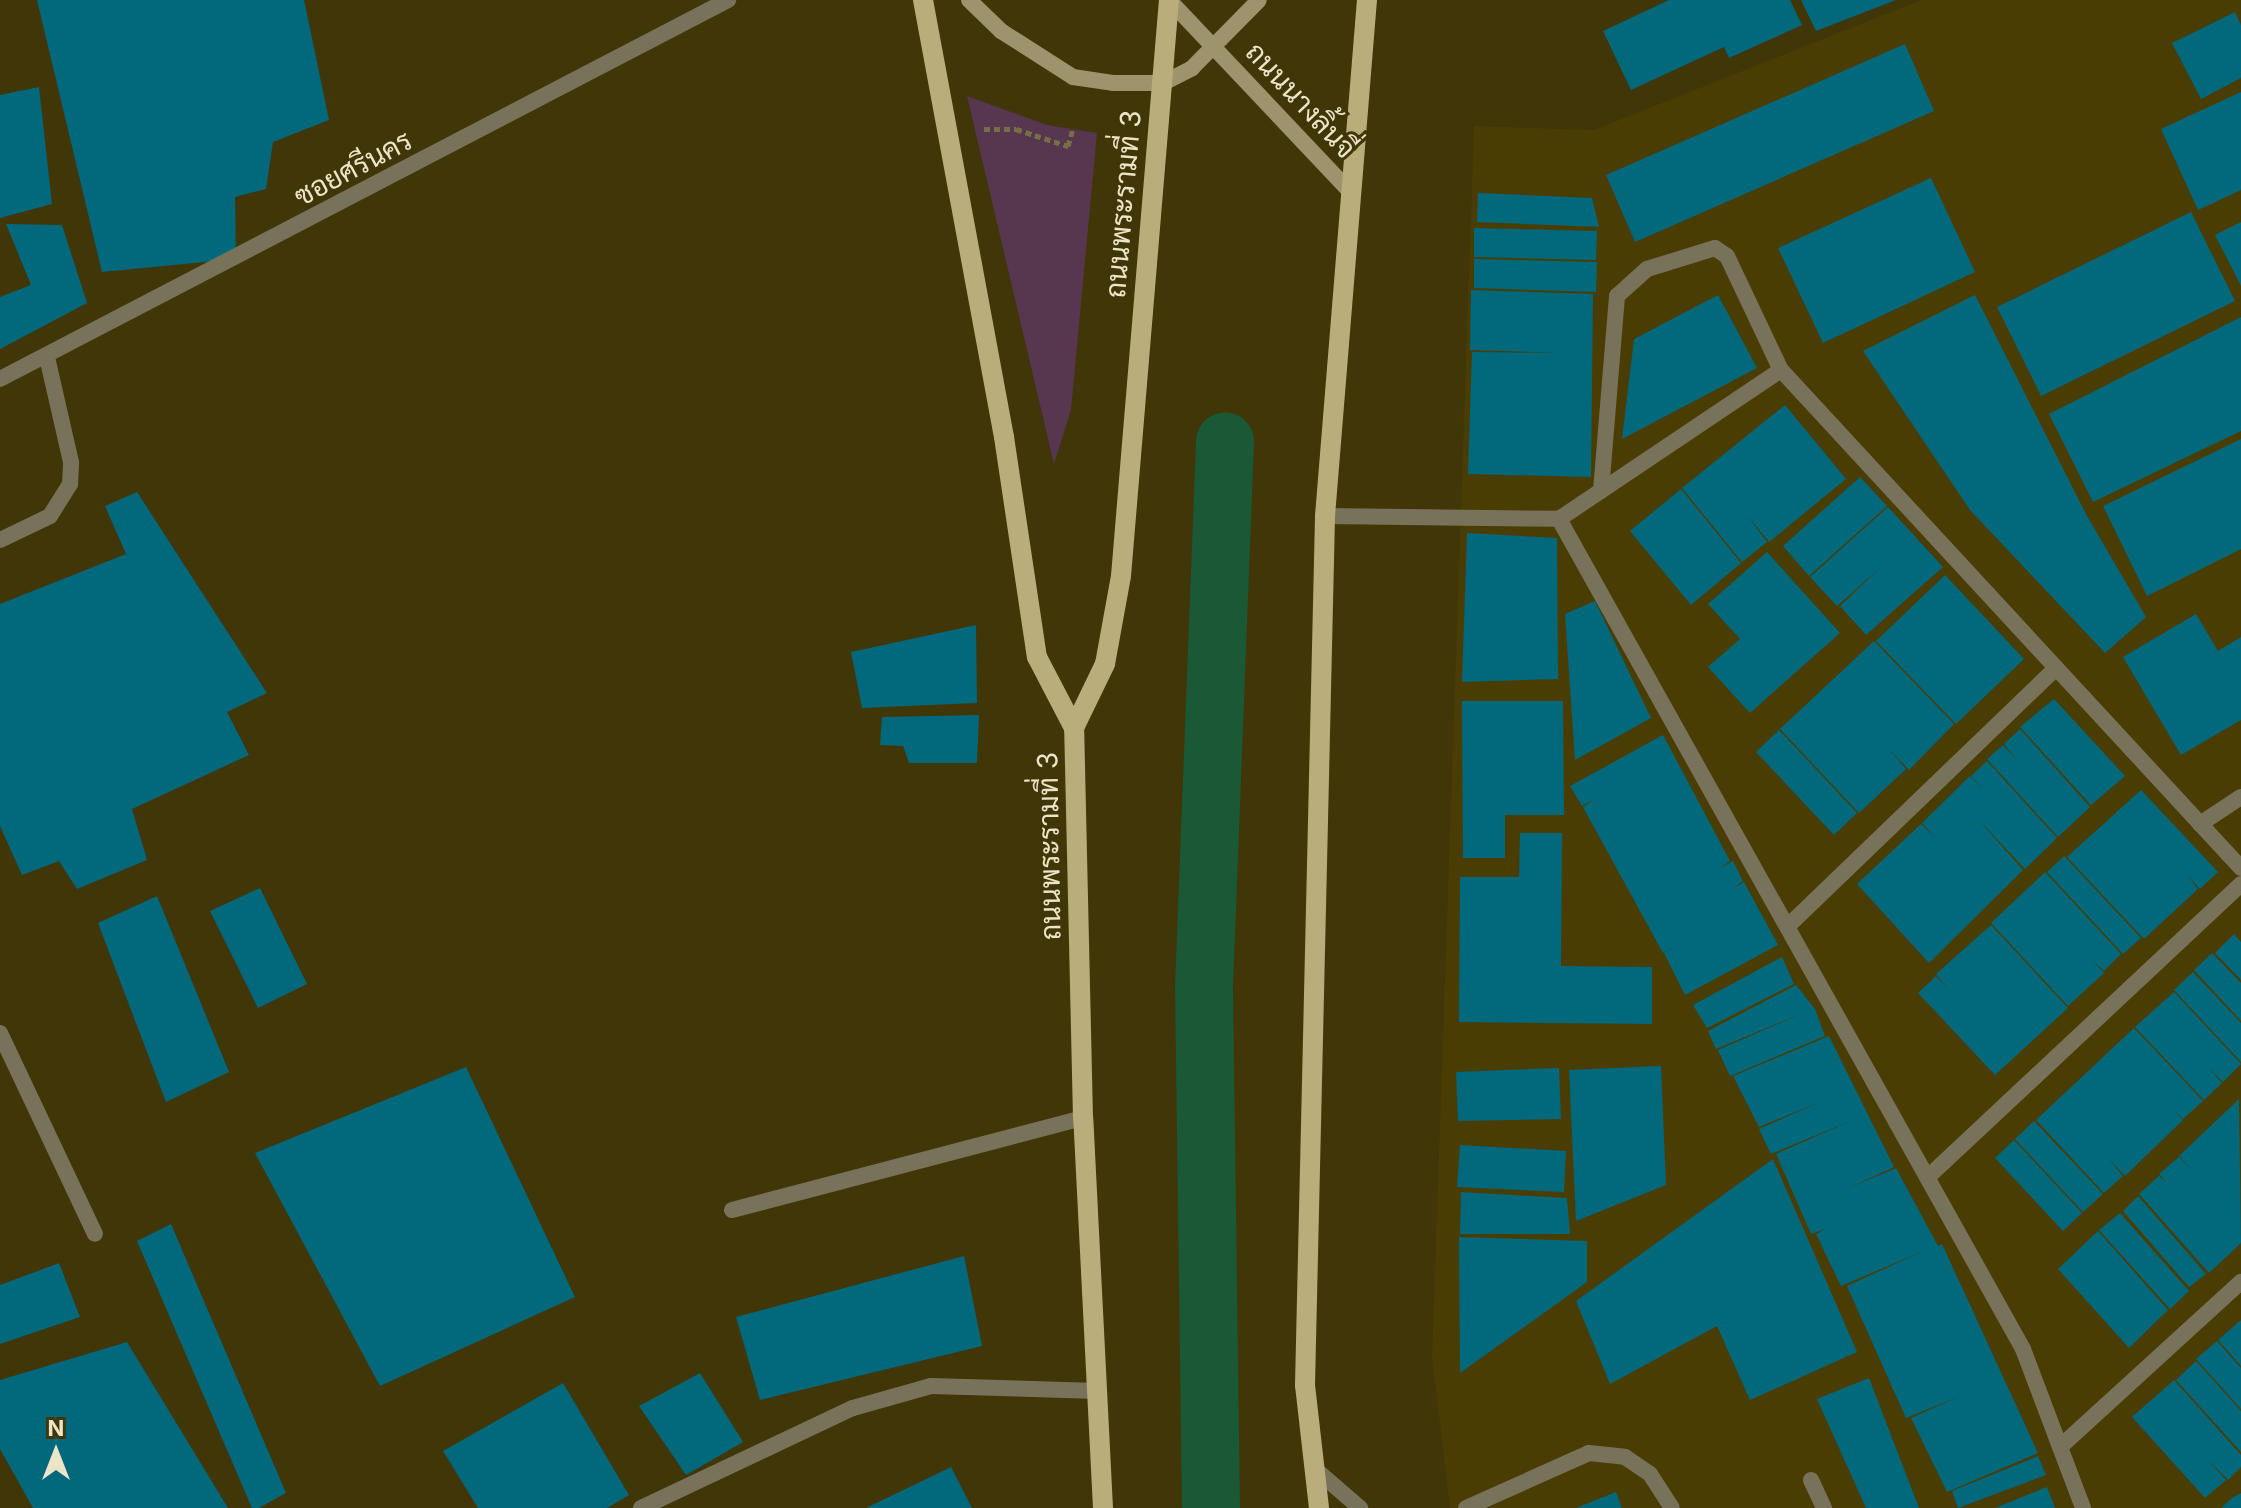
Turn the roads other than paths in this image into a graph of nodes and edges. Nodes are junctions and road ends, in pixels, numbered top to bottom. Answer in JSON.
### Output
{"nodes":[{"id":1,"x":728,"y":0,"type":"edge"},
{"id":2,"x":923,"y":0,"type":"edge"},
{"id":3,"x":969,"y":0,"type":"edge"},
{"id":4,"x":1169,"y":0,"type":"edge"},
{"id":5,"x":1259,"y":0,"type":"edge"},
{"id":6,"x":1367,"y":0,"type":"edge"},
{"id":7,"x":1215,"y":47,"type":"junction"},
{"id":8,"x":1163,"y":83,"type":"junction"},
{"id":9,"x":1348,"y":189,"type":"junction"},
{"id":10,"x":47,"y":357,"type":"junction"},
{"id":11,"x":1781,"y":370,"type":"junction"},
{"id":12,"x":0,"y":379,"type":"edge"},
{"id":13,"x":1601,"y":491,"type":"junction"},
{"id":14,"x":1325,"y":516,"type":"junction"},
{"id":15,"x":1559,"y":519,"type":"junction"},
{"id":16,"x":0,"y":540,"type":"edge"},
{"id":17,"x":2056,"y":668,"type":"junction"},
{"id":18,"x":1074,"y":728,"type":"junction"},
{"id":19,"x":2241,"y":797,"type":"edge"},
{"id":20,"x":2200,"y":824,"type":"junction"},
{"id":21,"x":2241,"y":868,"type":"edge"},
{"id":22,"x":2241,"y":884,"type":"edge"},
{"id":23,"x":1788,"y":926,"type":"junction"},
{"id":24,"x":0,"y":1033,"type":"edge"},
{"id":25,"x":1083,"y":1118,"type":"junction"},
{"id":26,"x":1928,"y":1177,"type":"junction"},
{"id":27,"x":732,"y":1210,"type":"dead end"},
{"id":28,"x":95,"y":1234,"type":"dead end"},
{"id":29,"x":2241,"y":1282,"type":"edge"},
{"id":30,"x":1097,"y":1391,"type":"junction"},
{"id":31,"x":2060,"y":1447,"type":"junction"},
{"id":32,"x":1315,"y":1469,"type":"junction"},
{"id":33,"x":1811,"y":1480,"type":"dead end"},
{"id":34,"x":641,"y":1508,"type":"edge"},
{"id":35,"x":1103,"y":1508,"type":"edge"},
{"id":36,"x":1319,"y":1508,"type":"edge"},
{"id":37,"x":1360,"y":1508,"type":"edge"},
{"id":38,"x":1466,"y":1508,"type":"edge"},
{"id":39,"x":1672,"y":1508,"type":"edge"},
{"id":40,"x":1824,"y":1508,"type":"edge"},
{"id":41,"x":2083,"y":1508,"type":"edge"}],
"edges":[{"from":1,"to":10,"type":"street","name":"ซอยศรีนคร"},
{"from":2,"to":18,"type":"main road"},
{"from":3,"to":8,"type":"main road"},
{"from":4,"to":7,"type":"main road","name":"ถนนนางลิ้นจี่"},
{"from":4,"to":8,"type":"main road","name":"ถนนพระรามที่ 3"},
{"from":5,"to":7,"type":"main road","name":"ถนนนางลิ้นจี่"},
{"from":6,"to":9,"type":"main road"},
{"from":7,"to":8,"type":"main road","name":"ถนนนางลิ้นจี่"},
{"from":7,"to":9,"type":"main road","name":"ถนนนางลิ้นจี่"},
{"from":8,"to":18,"type":"main road","name":"ถนนพระรามที่ 3"},
{"from":9,"to":14,"type":"main road"},
{"from":10,"to":12,"type":"street","name":"ซอยศรีนคร"},
{"from":10,"to":16,"type":"street"},
{"from":11,"to":13,"type":"street"},
{"from":11,"to":13,"type":"street"},
{"from":11,"to":17,"type":"street"},
{"from":13,"to":15,"type":"street"},
{"from":14,"to":15,"type":"street"},
{"from":14,"to":32,"type":"main road"},
{"from":15,"to":23,"type":"street"},
{"from":17,"to":20,"type":"street"},
{"from":17,"to":23,"type":"street"},
{"from":18,"to":25,"type":"main road","name":"ถนนพระรามที่ 3"},
{"from":19,"to":20,"type":"street"},
{"from":20,"to":21,"type":"street"},
{"from":22,"to":26,"type":"street"},
{"from":23,"to":26,"type":"street"},
{"from":24,"to":28,"type":"street"},
{"from":25,"to":27,"type":"street"},
{"from":25,"to":30,"type":"main road","name":"ถนนพระรามที่ 3"},
{"from":26,"to":31,"type":"street"},
{"from":29,"to":31,"type":"street"},
{"from":30,"to":34,"type":"street"},
{"from":30,"to":35,"type":"main road","name":"ถนนพระรามที่ 3"},
{"from":31,"to":41,"type":"street"},
{"from":32,"to":36,"type":"main road"},
{"from":32,"to":37,"type":"street"},
{"from":33,"to":40,"type":"street"},
{"from":38,"to":39,"type":"street"}]}
